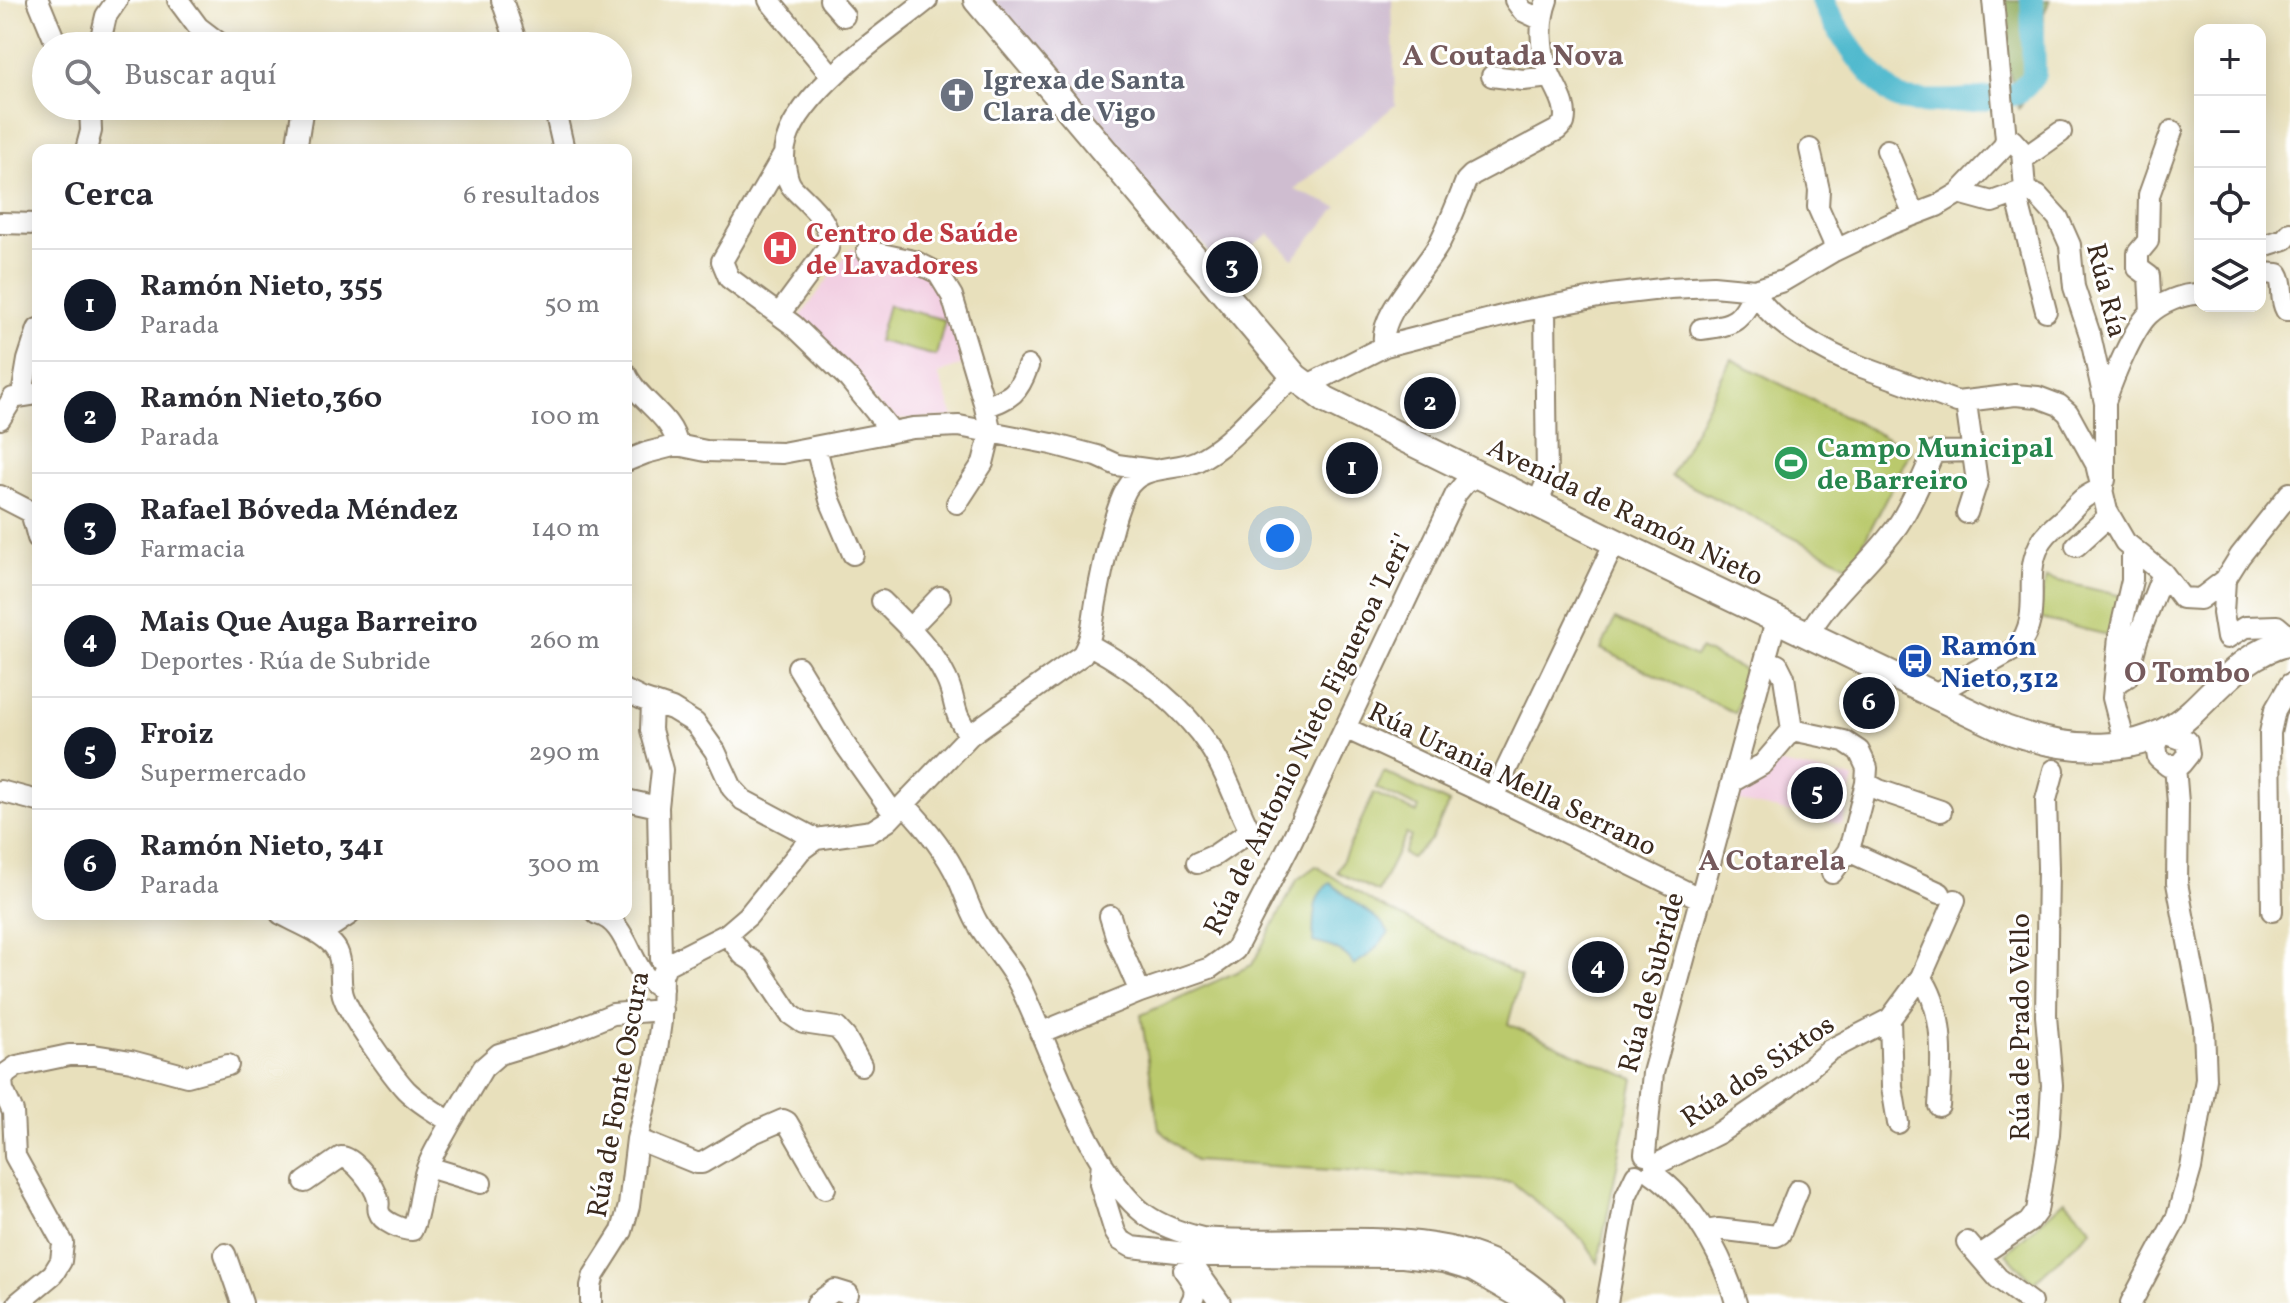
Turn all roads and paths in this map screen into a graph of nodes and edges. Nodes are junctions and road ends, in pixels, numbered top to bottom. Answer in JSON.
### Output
{"nodes":[{"id":1,"x":38,"y":0,"type":"edge"},
{"id":2,"x":117,"y":0,"type":"edge"},
{"id":3,"x":178,"y":0,"type":"edge"},
{"id":4,"x":502,"y":0,"type":"edge"},
{"id":5,"x":769,"y":0,"type":"edge"},
{"id":6,"x":927,"y":0,"type":"edge"},
{"id":7,"x":977,"y":0,"type":"edge"},
{"id":8,"x":1515,"y":0,"type":"edge"},
{"id":9,"x":1993,"y":0,"type":"edge"},
{"id":10,"x":1544,"y":10,"type":"edge"},
{"id":11,"x":51,"y":32,"type":"edge"},
{"id":12,"x":102,"y":32,"type":"edge"},
{"id":13,"x":205,"y":32,"type":"edge"},
{"id":14,"x":513,"y":32,"type":"edge"},
{"id":15,"x":832,"y":76,"type":"junction"},
{"id":16,"x":1492,"y":76,"type":"dead end"},
{"id":17,"x":1551,"y":77,"type":"junction"},
{"id":18,"x":91,"y":120,"type":"edge"},
{"id":19,"x":301,"y":120,"type":"edge"},
{"id":20,"x":557,"y":120,"type":"edge"},
{"id":21,"x":2172,"y":131,"type":"dead end"},
{"id":22,"x":2061,"y":132,"type":"dead end"},
{"id":23,"x":2006,"y":139,"type":"junction"},
{"id":24,"x":88,"y":144,"type":"edge"},
{"id":25,"x":297,"y":144,"type":"edge"},
{"id":26,"x":563,"y":144,"type":"edge"},
{"id":27,"x":1810,"y":149,"type":"dead end"},
{"id":28,"x":1887,"y":150,"type":"dead end"},
{"id":29,"x":783,"y":156,"type":"junction"},
{"id":30,"x":2023,"y":159,"type":"junction"},
{"id":31,"x":794,"y":189,"type":"junction"},
{"id":32,"x":763,"y":192,"type":"junction"},
{"id":33,"x":2020,"y":192,"type":"junction"},
{"id":34,"x":1959,"y":193,"type":"junction"},
{"id":35,"x":1914,"y":215,"type":"junction"},
{"id":36,"x":0,"y":223,"type":"edge"},
{"id":37,"x":32,"y":224,"type":"edge"},
{"id":38,"x":2290,"y":233,"type":"edge"},
{"id":39,"x":2266,"y":245,"type":"edge"},
{"id":40,"x":867,"y":251,"type":"dead end"},
{"id":41,"x":1834,"y":251,"type":"junction"},
{"id":42,"x":2266,"y":273,"type":"edge"},
{"id":43,"x":1755,"y":290,"type":"junction"},
{"id":44,"x":2194,"y":292,"type":"edge"},
{"id":45,"x":1545,"y":309,"type":"junction"},
{"id":46,"x":2290,"y":310,"type":"edge"},
{"id":47,"x":2046,"y":311,"type":"dead end"},
{"id":48,"x":2151,"y":312,"type":"junction"},
{"id":49,"x":780,"y":313,"type":"junction"},
{"id":50,"x":1701,"y":329,"type":"dead end"},
{"id":51,"x":1385,"y":346,"type":"junction"},
{"id":52,"x":32,"y":348,"type":"edge"},
{"id":53,"x":1028,"y":366,"type":"dead end"},
{"id":54,"x":1300,"y":382,"type":"junction"},
{"id":55,"x":632,"y":386,"type":"edge"},
{"id":56,"x":30,"y":394,"type":"edge"},
{"id":57,"x":1966,"y":403,"type":"junction"},
{"id":58,"x":2105,"y":403,"type":"junction"},
{"id":59,"x":985,"y":407,"type":"junction"},
{"id":60,"x":0,"y":419,"type":"edge"},
{"id":61,"x":990,"y":431,"type":"junction"},
{"id":62,"x":889,"y":433,"type":"junction"},
{"id":63,"x":677,"y":445,"type":"junction"},
{"id":64,"x":816,"y":448,"type":"junction"},
{"id":65,"x":1973,"y":451,"type":"junction"},
{"id":66,"x":632,"y":459,"type":"edge"},
{"id":67,"x":1117,"y":465,"type":"junction"},
{"id":68,"x":1153,"y":470,"type":"junction"},
{"id":69,"x":1479,"y":475,"type":"junction"},
{"id":70,"x":1127,"y":488,"type":"junction"},
{"id":71,"x":2103,"y":488,"type":"junction"},
{"id":72,"x":2290,"y":493,"type":"edge"},
{"id":73,"x":0,"y":496,"type":"edge"},
{"id":74,"x":957,"y":503,"type":"dead end"},
{"id":75,"x":1537,"y":504,"type":"junction"},
{"id":76,"x":32,"y":511,"type":"edge"},
{"id":77,"x":1967,"y":513,"type":"dead end"},
{"id":78,"x":2109,"y":516,"type":"junction"},
{"id":79,"x":1615,"y":542,"type":"junction"},
{"id":80,"x":2076,"y":546,"type":"dead end"},
{"id":81,"x":2132,"y":550,"type":"junction"},
{"id":82,"x":853,"y":554,"type":"dead end"},
{"id":83,"x":2163,"y":573,"type":"junction"},
{"id":84,"x":2225,"y":580,"type":"junction"},
{"id":85,"x":940,"y":597,"type":"dead end"},
{"id":86,"x":882,"y":601,"type":"dead end"},
{"id":87,"x":1776,"y":620,"type":"junction"},
{"id":88,"x":909,"y":629,"type":"junction"},
{"id":89,"x":1808,"y":635,"type":"junction"},
{"id":90,"x":2289,"y":642,"type":"edge"},
{"id":91,"x":1088,"y":644,"type":"junction"},
{"id":92,"x":1766,"y":660,"type":"junction"},
{"id":93,"x":798,"y":667,"type":"dead end"},
{"id":94,"x":2290,"y":684,"type":"edge"},
{"id":95,"x":2114,"y":685,"type":"junction"},
{"id":96,"x":632,"y":694,"type":"edge"},
{"id":97,"x":1933,"y":695,"type":"junction"},
{"id":98,"x":652,"y":702,"type":"junction"},
{"id":99,"x":1345,"y":728,"type":"junction"},
{"id":100,"x":2188,"y":728,"type":"junction"},
{"id":101,"x":1792,"y":730,"type":"junction"},
{"id":102,"x":970,"y":735,"type":"junction"},
{"id":103,"x":2145,"y":742,"type":"junction"},
{"id":104,"x":2175,"y":766,"type":"junction"},
{"id":105,"x":2054,"y":770,"type":"dead end"},
{"id":106,"x":1733,"y":781,"type":"junction"},
{"id":107,"x":1866,"y":783,"type":"junction"},
{"id":108,"x":0,"y":791,"type":"edge"},
{"id":109,"x":1493,"y":797,"type":"junction"},
{"id":110,"x":32,"y":799,"type":"edge"},
{"id":111,"x":632,"y":801,"type":"edge"},
{"id":112,"x":658,"y":807,"type":"junction"},
{"id":113,"x":899,"y":809,"type":"junction"},
{"id":114,"x":1941,"y":811,"type":"dead end"},
{"id":115,"x":816,"y":839,"type":"junction"},
{"id":116,"x":1848,"y":851,"type":"junction"},
{"id":117,"x":1197,"y":863,"type":"dead end"},
{"id":118,"x":1832,"y":873,"type":"dead end"},
{"id":119,"x":1701,"y":899,"type":"junction"},
{"id":120,"x":2272,"y":911,"type":"dead end"},
{"id":121,"x":1110,"y":916,"type":"dead end"},
{"id":122,"x":293,"y":920,"type":"edge"},
{"id":123,"x":341,"y":920,"type":"edge"},
{"id":124,"x":610,"y":920,"type":"edge"},
{"id":125,"x":320,"y":934,"type":"junction"},
{"id":126,"x":727,"y":934,"type":"junction"},
{"id":127,"x":666,"y":965,"type":"junction"},
{"id":128,"x":1921,"y":977,"type":"junction"},
{"id":129,"x":1140,"y":992,"type":"junction"},
{"id":130,"x":662,"y":999,"type":"junction"},
{"id":131,"x":1890,"y":1019,"type":"junction"},
{"id":132,"x":1040,"y":1033,"type":"junction"},
{"id":133,"x":228,"y":1065,"type":"dead end"},
{"id":134,"x":861,"y":1065,"type":"dead end"},
{"id":135,"x":1939,"y":1106,"type":"dead end"},
{"id":136,"x":451,"y":1122,"type":"junction"},
{"id":137,"x":1898,"y":1123,"type":"dead end"},
{"id":138,"x":637,"y":1139,"type":"junction"},
{"id":139,"x":1102,"y":1162,"type":"junction"},
{"id":140,"x":428,"y":1167,"type":"junction"},
{"id":141,"x":1647,"y":1167,"type":"junction"},
{"id":142,"x":305,"y":1182,"type":"dead end"},
{"id":143,"x":481,"y":1183,"type":"dead end"},
{"id":144,"x":825,"y":1188,"type":"dead end"},
{"id":145,"x":1798,"y":1190,"type":"dead end"},
{"id":146,"x":1705,"y":1231,"type":"junction"},
{"id":147,"x":225,"y":1254,"type":"dead end"},
{"id":148,"x":1179,"y":1254,"type":"junction"},
{"id":149,"x":848,"y":1294,"type":"dead end"},
{"id":150,"x":18,"y":1303,"type":"edge"},
{"id":151,"x":242,"y":1303,"type":"edge"},
{"id":152,"x":591,"y":1303,"type":"edge"},
{"id":153,"x":817,"y":1303,"type":"edge"},
{"id":154,"x":1191,"y":1303,"type":"edge"},
{"id":155,"x":1220,"y":1303,"type":"edge"},
{"id":156,"x":1528,"y":1303,"type":"edge"},
{"id":157,"x":1554,"y":1303,"type":"edge"},
{"id":158,"x":1607,"y":1303,"type":"edge"},
{"id":159,"x":1736,"y":1303,"type":"edge"},
{"id":160,"x":2031,"y":1303,"type":"edge"},
{"id":161,"x":2131,"y":1303,"type":"edge"}],
"edges":[{"from":1,"to":11,"type":"street"},
{"from":2,"to":12,"type":"street"},
{"from":3,"to":13,"type":"street"},
{"from":4,"to":14,"type":"street"},
{"from":5,"to":15,"type":"street"},
{"from":6,"to":15,"type":"street"},
{"from":7,"to":54,"type":"main road","name":"Avenida de Ramón Nieto"},
{"from":8,"to":10,"type":"street"},
{"from":9,"to":23,"type":"street"},
{"from":10,"to":17,"type":"street"},
{"from":15,"to":29,"type":"street"},
{"from":16,"to":17,"type":"street"},
{"from":17,"to":51,"type":"street"},
{"from":18,"to":24,"type":"street"},
{"from":19,"to":25,"type":"street"},
{"from":20,"to":26,"type":"street"},
{"from":21,"to":48,"type":"street"},
{"from":22,"to":30,"type":"street"},
{"from":23,"to":30,"type":"street"},
{"from":23,"to":34,"type":"street"},
{"from":27,"to":41,"type":"street"},
{"from":28,"to":35,"type":"street"},
{"from":29,"to":31,"type":"street"},
{"from":29,"to":32,"type":"street"},
{"from":30,"to":33,"type":"street"},
{"from":31,"to":32,"type":"street"},
{"from":31,"to":49,"type":"street"},
{"from":32,"to":49,"type":"street"},
{"from":33,"to":34,"type":"street"},
{"from":33,"to":47,"type":"street"},
{"from":33,"to":58,"type":"street","name":"Rúa Ría"},
{"from":34,"to":35,"type":"street"},
{"from":35,"to":41,"type":"street"},
{"from":36,"to":37,"type":"street"},
{"from":38,"to":39,"type":"street"},
{"from":40,"to":59,"type":"street"},
{"from":41,"to":43,"type":"street"},
{"from":42,"to":46,"type":"street"},
{"from":43,"to":45,"type":"street"},
{"from":43,"to":50,"type":"street"},
{"from":43,"to":57,"type":"street"},
{"from":44,"to":48,"type":"street"},
{"from":45,"to":51,"type":"street"},
{"from":45,"to":75,"type":"street"},
{"from":48,"to":58,"type":"street"},
{"from":49,"to":62,"type":"street"},
{"from":51,"to":54,"type":"street"},
{"from":52,"to":56,"type":"street"},
{"from":53,"to":59,"type":"street"},
{"from":54,"to":68,"type":"street"},
{"from":54,"to":69,"type":"main road","name":"Avenida de Ramón Nieto"},
{"from":55,"to":63,"type":"street"},
{"from":56,"to":60,"type":"street"},
{"from":57,"to":65,"type":"street"},
{"from":57,"to":71,"type":"street"},
{"from":58,"to":71,"type":"street","name":"Rúa Ría"},
{"from":59,"to":61,"type":"street"},
{"from":61,"to":62,"type":"street"},
{"from":61,"to":67,"type":"street"},
{"from":61,"to":74,"type":"street"},
{"from":62,"to":64,"type":"street"},
{"from":63,"to":64,"type":"street"},
{"from":63,"to":66,"type":"street"},
{"from":64,"to":82,"type":"street"},
{"from":65,"to":77,"type":"street"},
{"from":65,"to":89,"type":"street"},
{"from":67,"to":68,"type":"street"},
{"from":67,"to":70,"type":"street"},
{"from":68,"to":70,"type":"street"},
{"from":69,"to":75,"type":"main road","name":"Avenida de Ramón Nieto"},
{"from":69,"to":99,"type":"street","name":"Rúa de Antonio Nieto Figueroa 'Leri'"},
{"from":70,"to":91,"type":"street"},
{"from":71,"to":78,"type":"street"},
{"from":71,"to":97,"type":"street"},
{"from":72,"to":84,"type":"street"},
{"from":73,"to":76,"type":"street"},
{"from":75,"to":79,"type":"main road","name":"Avenida de Ramón Nieto"},
{"from":78,"to":80,"type":"street"},
{"from":78,"to":81,"type":"street"},
{"from":79,"to":87,"type":"main road","name":"Avenida de Ramón Nieto"},
{"from":79,"to":109,"type":"street"},
{"from":81,"to":83,"type":"street"},
{"from":81,"to":95,"type":"street"},
{"from":83,"to":84,"type":"street"},
{"from":83,"to":95,"type":"street"},
{"from":84,"to":90,"type":"street","name":"Avenida de Ramón Nieto"},
{"from":85,"to":88,"type":"street"},
{"from":86,"to":88,"type":"street"},
{"from":87,"to":89,"type":"main road","name":"Avenida de Ramón Nieto"},
{"from":87,"to":92,"type":"street","name":"Rúa de Subride"},
{"from":88,"to":102,"type":"street"},
{"from":89,"to":97,"type":"main road","name":"Avenida de Ramón Nieto"},
{"from":90,"to":100,"type":"main road","name":"Avenida de Ramón Nieto"},
{"from":91,"to":102,"type":"street"},
{"from":91,"to":117,"type":"street"},
{"from":92,"to":101,"type":"street"},
{"from":92,"to":106,"type":"street","name":"Rúa de Subride"},
{"from":93,"to":113,"type":"street"},
{"from":94,"to":120,"type":"street"},
{"from":95,"to":103,"type":"street"},
{"from":96,"to":98,"type":"street"},
{"from":97,"to":103,"type":"main road","name":"Avenida de Ramón Nieto"},
{"from":98,"to":112,"type":"street"},
{"from":98,"to":115,"type":"street"},
{"from":99,"to":109,"type":"street","name":"Rúa Urania Mella Serrano"},
{"from":99,"to":129,"type":"street","name":"Rúa de Antonio Nieto Figueroa 'Leri'"},
{"from":100,"to":103,"type":"main road","name":"Avenida de Ramón Nieto"},
{"from":100,"to":104,"type":"street"},
{"from":101,"to":106,"type":"street"},
{"from":101,"to":107,"type":"street"},
{"from":102,"to":113,"type":"street"},
{"from":103,"to":104,"type":"street"},
{"from":104,"to":161,"type":"street"},
{"from":105,"to":160,"type":"street","name":"Rúa de Prado Vello"},
{"from":106,"to":119,"type":"street","name":"Rúa de Subride"},
{"from":107,"to":114,"type":"street"},
{"from":107,"to":116,"type":"street"},
{"from":108,"to":110,"type":"street"},
{"from":109,"to":119,"type":"street","name":"Rúa Urania Mella Serrano"},
{"from":111,"to":112,"type":"street"},
{"from":112,"to":127,"type":"street"},
{"from":113,"to":115,"type":"street"},
{"from":113,"to":132,"type":"street"},
{"from":115,"to":126,"type":"street","name":"Rúa de Fonte Oscura"},
{"from":116,"to":118,"type":"street"},
{"from":116,"to":128,"type":"street","name":"Rúa dos Sixtos"},
{"from":119,"to":141,"type":"street","name":"Rúa de Subride"},
{"from":121,"to":129,"type":"street"},
{"from":122,"to":125,"type":"street"},
{"from":123,"to":125,"type":"street"},
{"from":124,"to":130,"type":"street"},
{"from":125,"to":136,"type":"street"},
{"from":126,"to":127,"type":"street","name":"Rúa de Fonte Oscura"},
{"from":126,"to":134,"type":"street"},
{"from":127,"to":130,"type":"street","name":"Rúa de Fonte Oscura"},
{"from":128,"to":131,"type":"street","name":"Rúa dos Sixtos"},
{"from":128,"to":135,"type":"street"},
{"from":129,"to":132,"type":"street","name":"Rúa de Antonio Nieto Figueroa 'Leri'"},
{"from":130,"to":136,"type":"street"},
{"from":130,"to":138,"type":"street","name":"Rúa de Fonte Oscura"},
{"from":131,"to":137,"type":"street"},
{"from":131,"to":141,"type":"street","name":"Rúa dos Sixtos"},
{"from":132,"to":139,"type":"street"},
{"from":133,"to":150,"type":"street"},
{"from":136,"to":140,"type":"street"},
{"from":138,"to":144,"type":"street"},
{"from":138,"to":152,"type":"street","name":"Rúa de Fonte Oscura"},
{"from":139,"to":148,"type":"street"},
{"from":139,"to":157,"type":"street"},
{"from":140,"to":142,"type":"street"},
{"from":140,"to":143,"type":"street"},
{"from":141,"to":146,"type":"street"},
{"from":141,"to":158,"type":"street"},
{"from":145,"to":146,"type":"street"},
{"from":146,"to":159,"type":"street"},
{"from":147,"to":151,"type":"street"},
{"from":148,"to":154,"type":"street"},
{"from":148,"to":155,"type":"street"},
{"from":148,"to":156,"type":"street"},
{"from":149,"to":153,"type":"street"}]}
